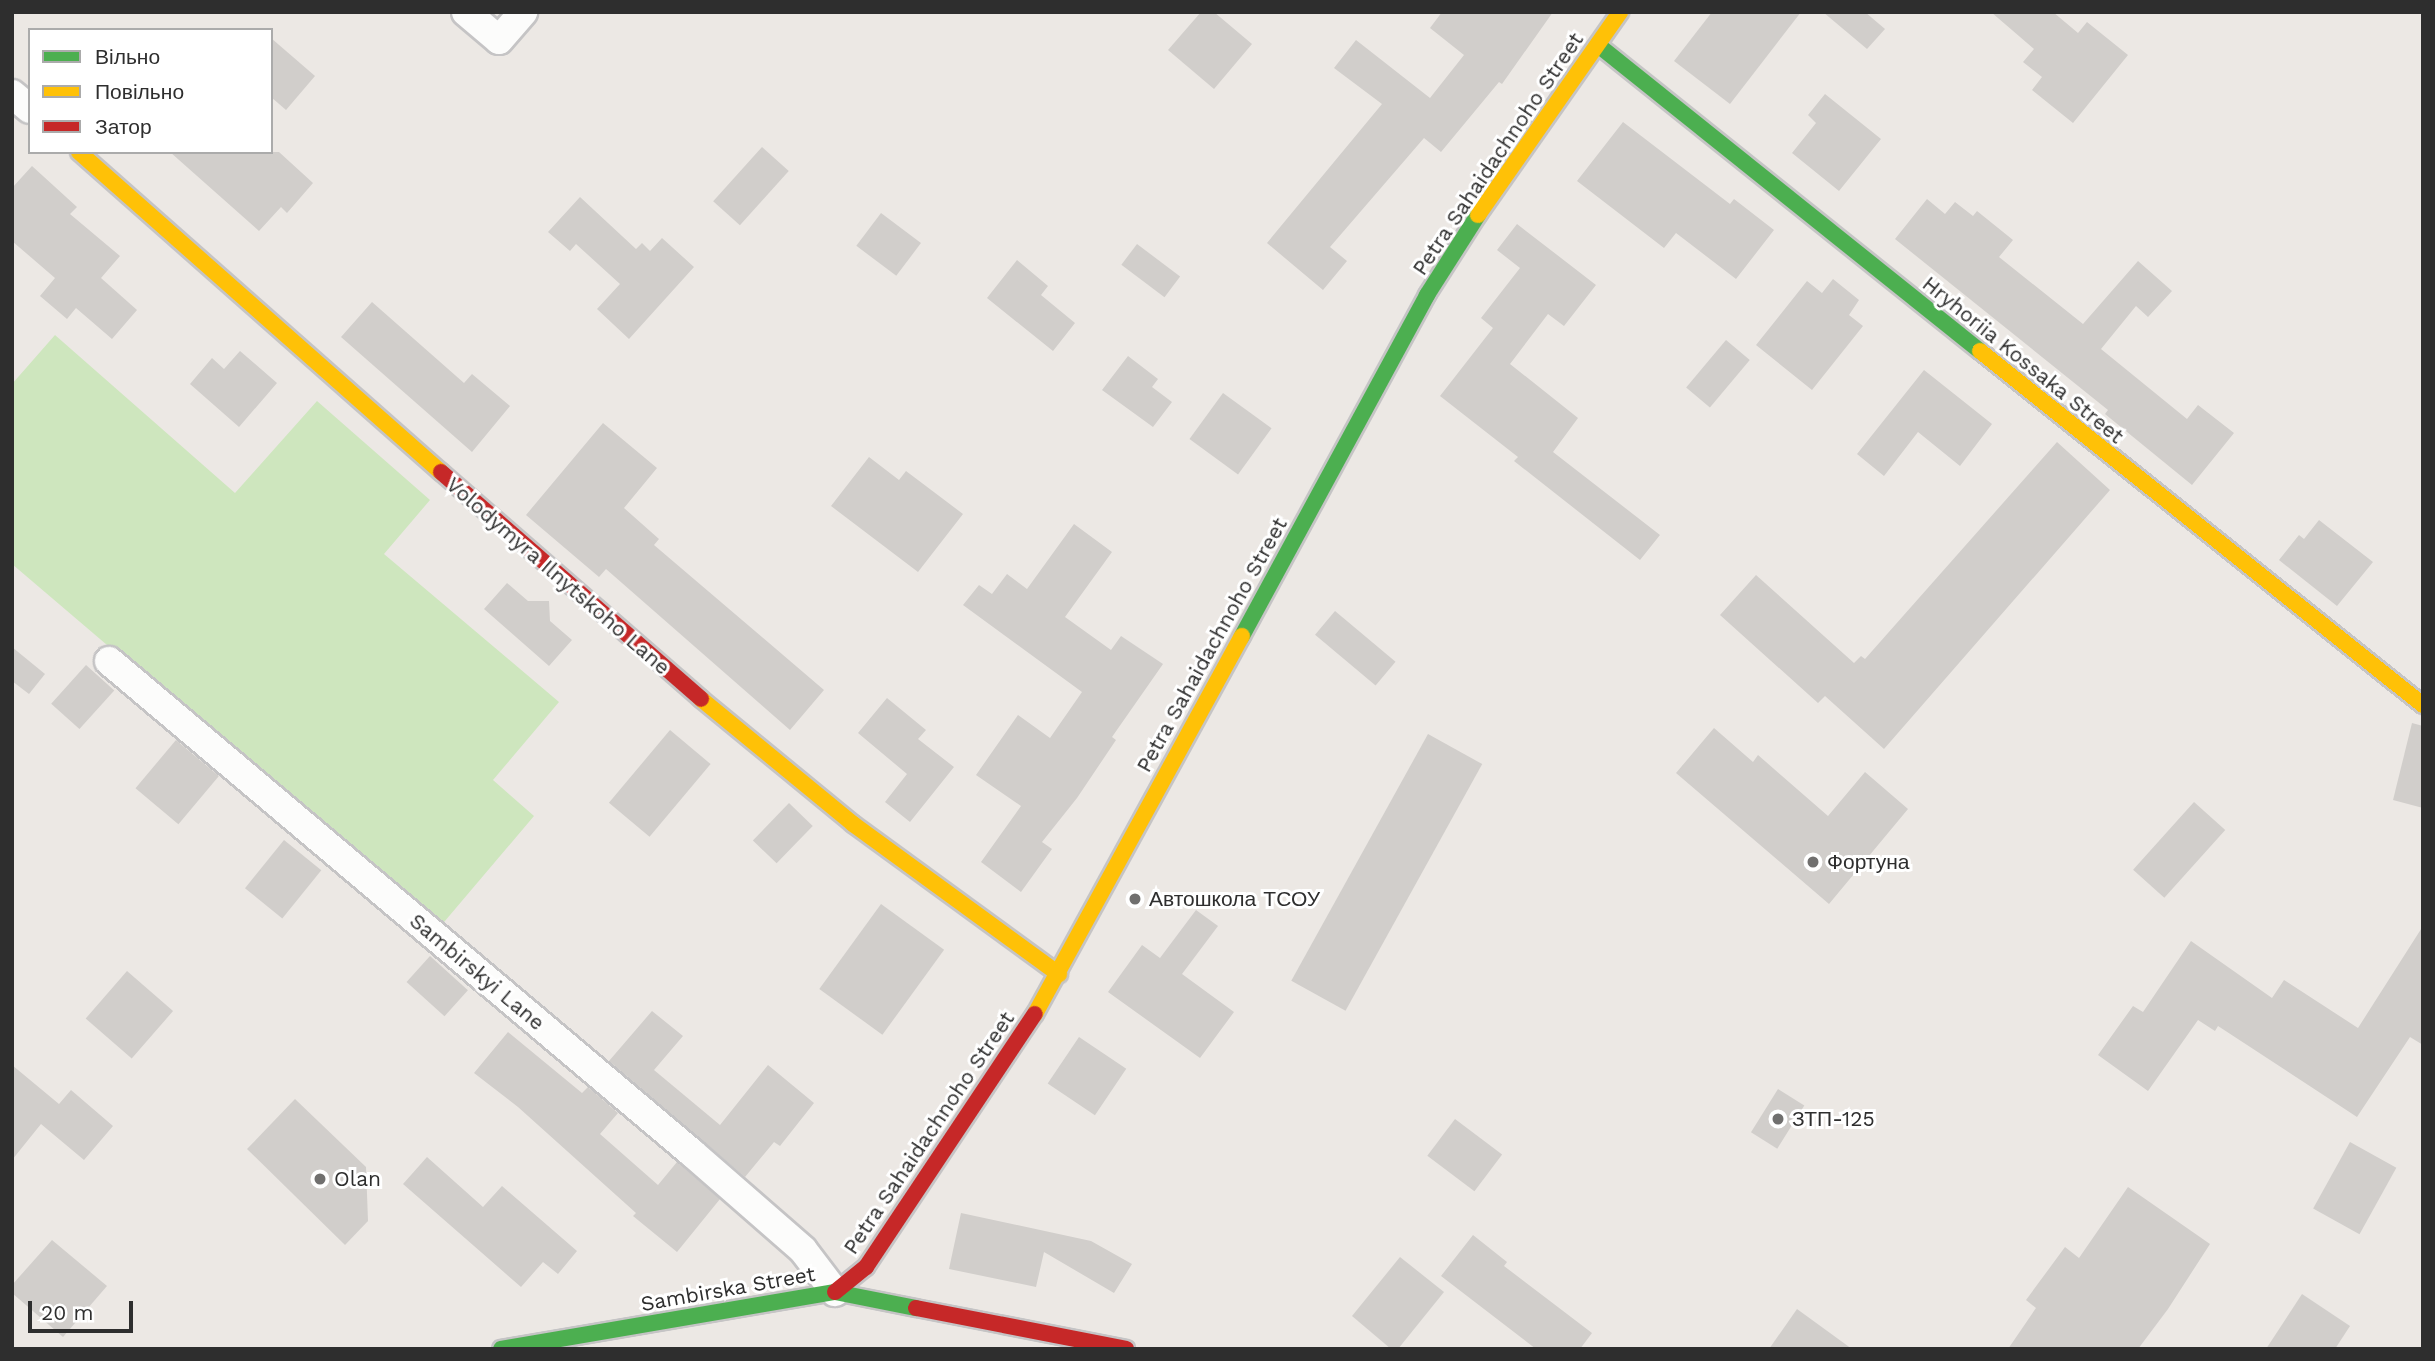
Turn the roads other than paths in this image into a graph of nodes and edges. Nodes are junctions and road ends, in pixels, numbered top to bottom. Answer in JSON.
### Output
{"nodes":[{"id":1,"x":467,"y":12,"type":"edge"},
{"id":2,"x":523,"y":12,"type":"edge"},
{"id":3,"x":1620,"y":12,"type":"edge"},
{"id":4,"x":1598,"y":46,"type":"junction"},
{"id":5,"x":12,"y":94,"type":"edge"},
{"id":6,"x":28,"y":107,"type":"edge"},
{"id":7,"x":81,"y":154,"type":"edge"},
{"id":8,"x":109,"y":661,"type":"dead end"},
{"id":9,"x":2423,"y":705,"type":"edge"},
{"id":10,"x":1059,"y":974,"type":"junction"},
{"id":11,"x":835,"y":1292,"type":"junction"},
{"id":12,"x":501,"y":1349,"type":"edge"},
{"id":13,"x":1126,"y":1349,"type":"edge"}],
"edges":[{"from":1,"to":2,"type":"street"},
{"from":3,"to":4,"type":"street","name":"Petra Sahaidachnoho Street"},
{"from":4,"to":9,"type":"street","name":"Hryhoriia Kossaka Street"},
{"from":4,"to":10,"type":"street","name":"Petra Sahaidachnoho Street"},
{"from":5,"to":6,"type":"street"},
{"from":7,"to":10,"type":"street","name":"Volodymyra Ilnytskoho Lane"},
{"from":8,"to":11,"type":"street","name":"Sambirskyi Lane"},
{"from":10,"to":11,"type":"street","name":"Petra Sahaidachnoho Street"},
{"from":11,"to":12,"type":"street","name":"Sambirska Street"},
{"from":11,"to":13,"type":"street","name":"Sambirska Street"}]}
